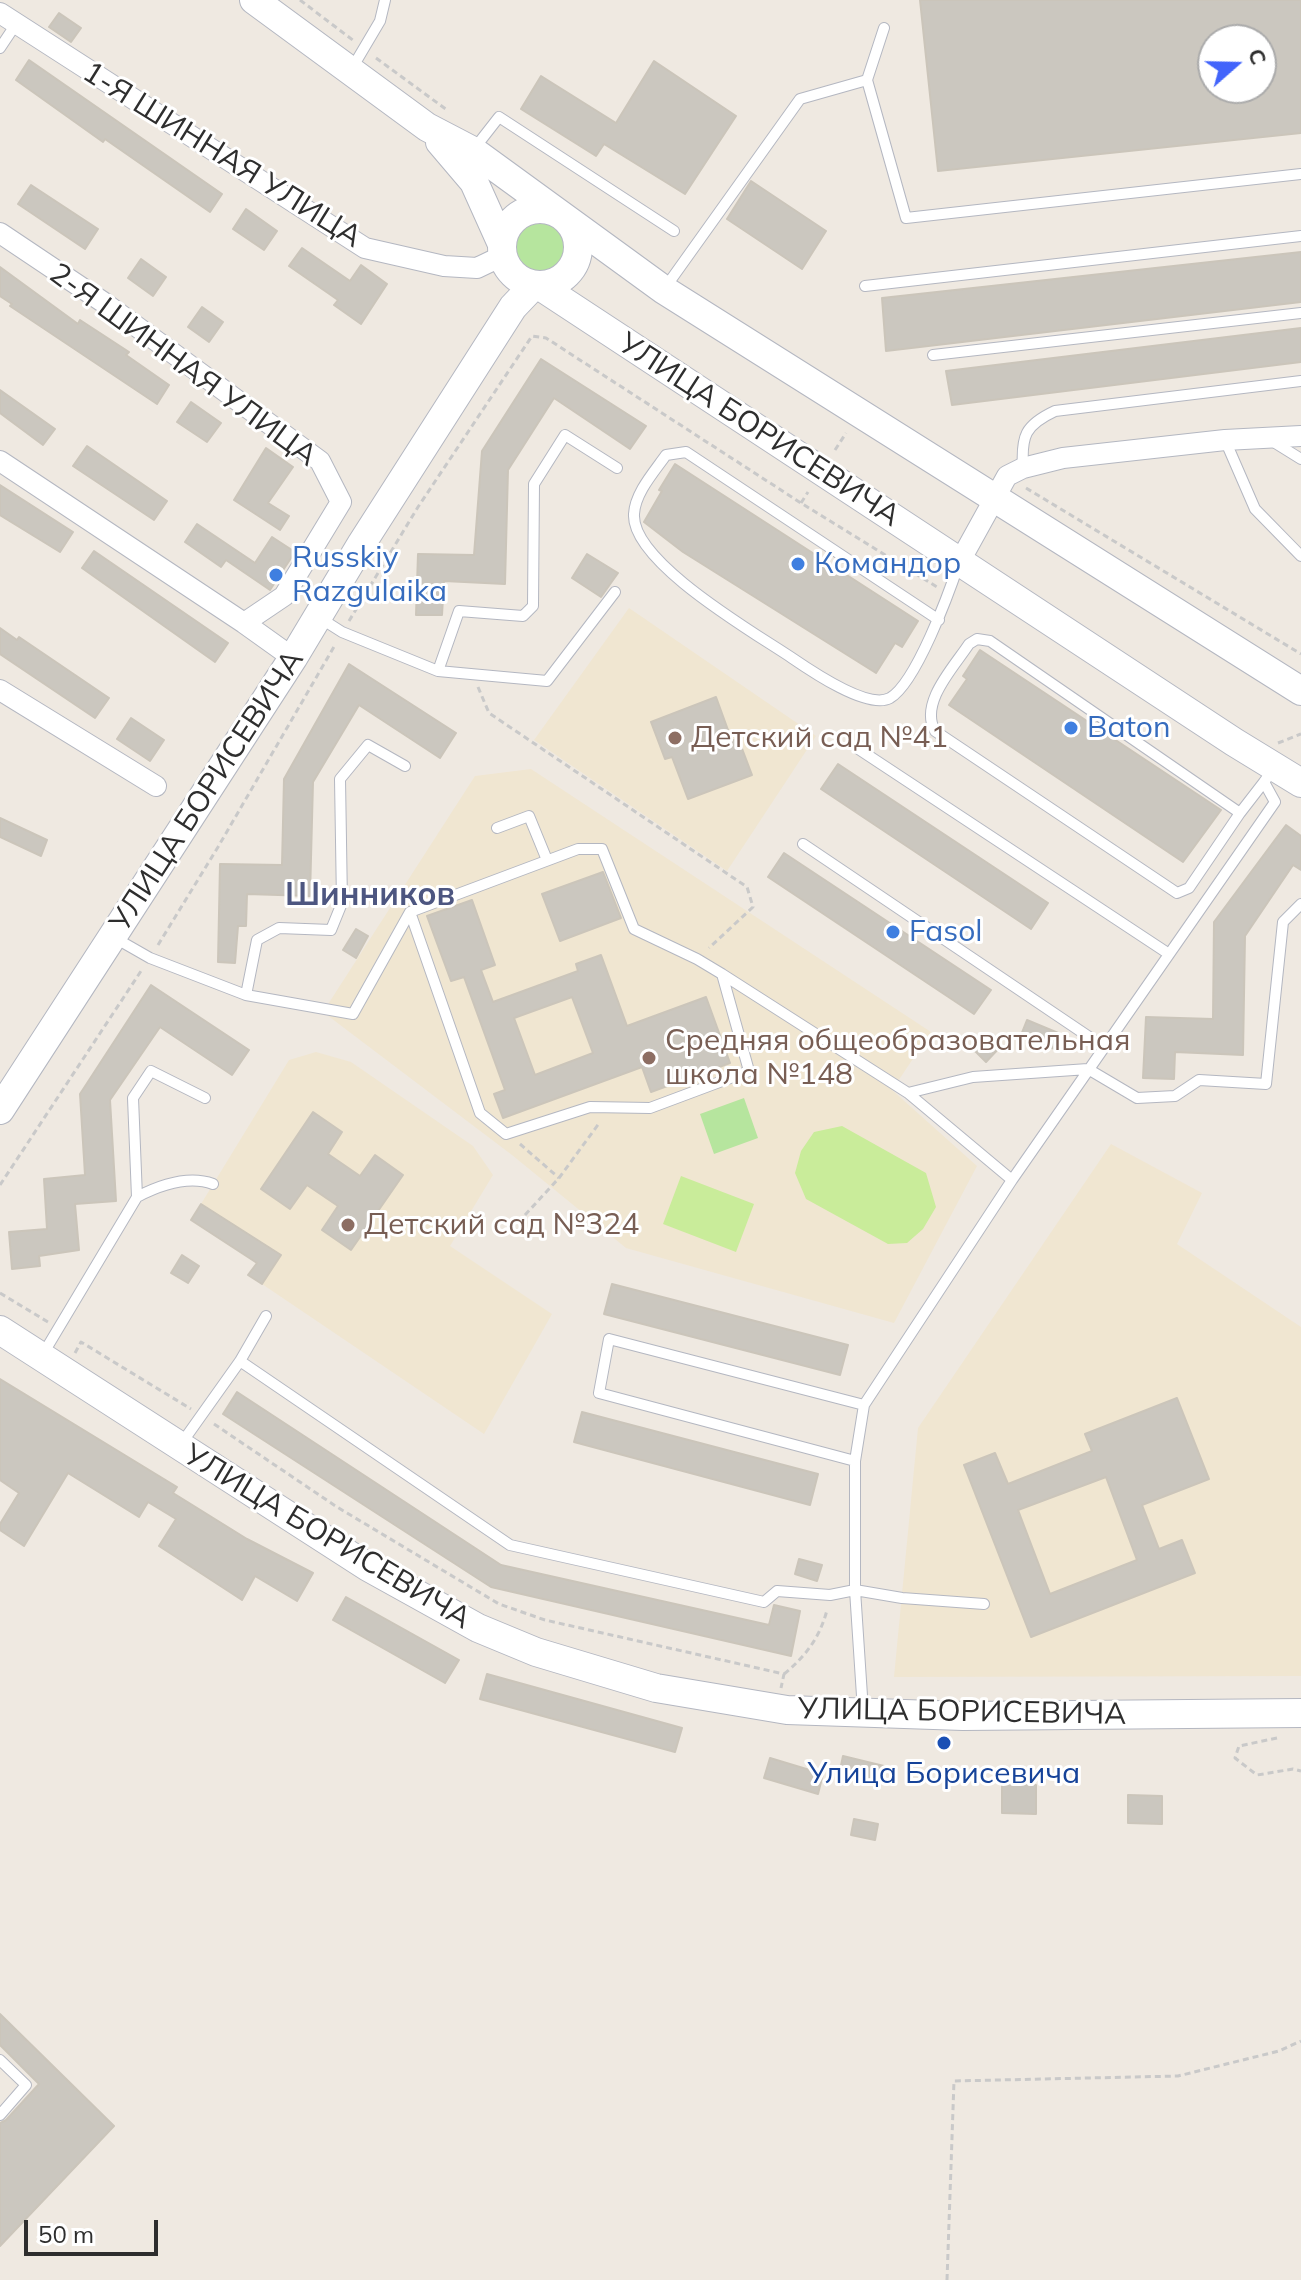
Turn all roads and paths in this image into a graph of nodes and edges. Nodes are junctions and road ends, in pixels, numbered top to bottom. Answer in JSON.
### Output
{"nodes":[{"id":1,"x":254,"y":0,"type":"edge"},
{"id":2,"x":385,"y":0,"type":"edge"},
{"id":3,"x":8,"y":19,"type":"edge"},
{"id":4,"x":884,"y":28,"type":"dead end"},
{"id":5,"x":0,"y":48,"type":"edge"},
{"id":6,"x":350,"y":72,"type":"junction"},
{"id":7,"x":867,"y":80,"type":"junction"},
{"id":8,"x":427,"y":127,"type":"junction"},
{"id":9,"x":473,"y":151,"type":"junction"},
{"id":10,"x":1301,"y":174,"type":"edge"},
{"id":11,"x":566,"y":219,"type":"junction"},
{"id":12,"x":674,"y":231,"type":"dead end"},
{"id":13,"x":0,"y":233,"type":"edge"},
{"id":14,"x":1301,"y":236,"type":"edge"},
{"id":15,"x":504,"y":256,"type":"junction"},
{"id":16,"x":537,"y":286,"type":"junction"},
{"id":17,"x":865,"y":286,"type":"dead end"},
{"id":18,"x":664,"y":290,"type":"junction"},
{"id":19,"x":513,"y":307,"type":"junction"},
{"id":20,"x":1301,"y":313,"type":"edge"},
{"id":21,"x":933,"y":355,"type":"dead end"},
{"id":22,"x":1301,"y":381,"type":"edge"},
{"id":23,"x":847,"y":432,"type":"dead end"},
{"id":24,"x":1301,"y":436,"type":"edge"},
{"id":25,"x":1267,"y":438,"type":"junction"},
{"id":26,"x":1225,"y":440,"type":"junction"},
{"id":27,"x":830,"y":457,"type":"dead end"},
{"id":28,"x":1301,"y":459,"type":"edge"},
{"id":29,"x":0,"y":461,"type":"edge"},
{"id":30,"x":617,"y":468,"type":"dead end"},
{"id":31,"x":1008,"y":481,"type":"junction"},
{"id":32,"x":808,"y":492,"type":"dead end"},
{"id":33,"x":801,"y":503,"type":"dead end"},
{"id":34,"x":1301,"y":556,"type":"edge"},
{"id":35,"x":960,"y":561,"type":"junction"},
{"id":36,"x":615,"y":592,"type":"dead end"},
{"id":37,"x":318,"y":617,"type":"junction"},
{"id":38,"x":939,"y":620,"type":"junction"},
{"id":39,"x":244,"y":623,"type":"junction"},
{"id":40,"x":1301,"y":654,"type":"edge"},
{"id":41,"x":293,"y":658,"type":"junction"},
{"id":42,"x":438,"y":671,"type":"junction"},
{"id":43,"x":473,"y":675,"type":"junction"},
{"id":44,"x":0,"y":690,"type":"edge"},
{"id":45,"x":1301,"y":691,"type":"edge"},
{"id":46,"x":857,"y":748,"type":"dead end"},
{"id":47,"x":405,"y":766,"type":"dead end"},
{"id":48,"x":1270,"y":774,"type":"junction"},
{"id":49,"x":1301,"y":783,"type":"edge"},
{"id":50,"x":156,"y":786,"type":"dead end"},
{"id":51,"x":1240,"y":813,"type":"junction"},
{"id":52,"x":497,"y":828,"type":"dead end"},
{"id":53,"x":803,"y":844,"type":"dead end"},
{"id":54,"x":547,"y":860,"type":"junction"},
{"id":55,"x":1301,"y":904,"type":"edge"},
{"id":56,"x":410,"y":912,"type":"junction"},
{"id":57,"x":114,"y":937,"type":"junction"},
{"id":58,"x":1169,"y":954,"type":"junction"},
{"id":59,"x":697,"y":959,"type":"junction"},
{"id":60,"x":722,"y":974,"type":"junction"},
{"id":61,"x":246,"y":995,"type":"junction"},
{"id":62,"x":1104,"y":1047,"type":"junction"},
{"id":63,"x":1088,"y":1069,"type":"junction"},
{"id":64,"x":908,"y":1093,"type":"junction"},
{"id":65,"x":205,"y":1098,"type":"dead end"},
{"id":66,"x":0,"y":1110,"type":"edge"},
{"id":67,"x":607,"y":1113,"type":"dead end"},
{"id":68,"x":508,"y":1133,"type":"junction"},
{"id":69,"x":559,"y":1178,"type":"junction"},
{"id":70,"x":1012,"y":1180,"type":"junction"},
{"id":71,"x":213,"y":1184,"type":"dead end"},
{"id":72,"x":137,"y":1197,"type":"junction"},
{"id":73,"x":525,"y":1215,"type":"dead end"},
{"id":74,"x":0,"y":1293,"type":"edge"},
{"id":75,"x":266,"y":1316,"type":"dead end"},
{"id":76,"x":57,"y":1327,"type":"junction"},
{"id":77,"x":0,"y":1330,"type":"edge"},
{"id":78,"x":42,"y":1356,"type":"junction"},
{"id":79,"x":71,"y":1358,"type":"dead end"},
{"id":80,"x":240,"y":1361,"type":"junction"},
{"id":81,"x":864,"y":1405,"type":"junction"},
{"id":82,"x":202,"y":1416,"type":"junction"},
{"id":83,"x":179,"y":1448,"type":"junction"},
{"id":84,"x":855,"y":1461,"type":"junction"},
{"id":85,"x":855,"y":1590,"type":"junction"},
{"id":86,"x":830,"y":1595,"type":"junction"},
{"id":87,"x":984,"y":1604,"type":"dead end"},
{"id":88,"x":784,"y":1674,"type":"junction"},
{"id":89,"x":781,"y":1687,"type":"dead end"},
{"id":90,"x":863,"y":1713,"type":"junction"},
{"id":91,"x":1294,"y":1714,"type":"edge"},
{"id":92,"x":1301,"y":1771,"type":"edge"},
{"id":93,"x":1301,"y":2041,"type":"edge"},
{"id":94,"x":0,"y":2060,"type":"edge"},
{"id":95,"x":0,"y":2115,"type":"edge"},
{"id":96,"x":947,"y":2280,"type":"edge"}],
"edges":[{"from":1,"to":6,"type":"street"},
{"from":2,"to":6,"type":"lane"},
{"from":3,"to":5,"type":"lane"},
{"from":3,"to":15,"type":"street","name":"1-Я ШИННАЯ УЛИЦА"},
{"from":4,"to":7,"type":"lane"},
{"from":6,"to":8,"type":"street"},
{"from":7,"to":10,"type":"lane"},
{"from":7,"to":18,"type":"lane"},
{"from":8,"to":9,"type":"street"},
{"from":8,"to":15,"type":"street"},
{"from":9,"to":11,"type":"street"},
{"from":9,"to":12,"type":"lane"},
{"from":11,"to":15,"type":"street"},
{"from":11,"to":16,"type":"street"},
{"from":11,"to":18,"type":"street"},
{"from":13,"to":39,"type":"street","name":"2-Я ШИННАЯ УЛИЦА"},
{"from":14,"to":17,"type":"lane"},
{"from":15,"to":16,"type":"street"},
{"from":15,"to":19,"type":"street"},
{"from":16,"to":19,"type":"street","name":"УЛИЦА БОРИСЕВИЧА"},
{"from":16,"to":35,"type":"street","name":"УЛИЦА БОРИСЕВИЧА"},
{"from":18,"to":31,"type":"street"},
{"from":19,"to":37,"type":"street","name":"УЛИЦА БОРИСЕВИЧА"},
{"from":20,"to":21,"type":"lane"},
{"from":22,"to":31,"type":"lane"},
{"from":23,"to":27,"type":"path"},
{"from":24,"to":25,"type":"street"},
{"from":25,"to":26,"type":"street"},
{"from":25,"to":28,"type":"lane"},
{"from":26,"to":31,"type":"street"},
{"from":26,"to":34,"type":"lane"},
{"from":29,"to":39,"type":"street"},
{"from":30,"to":42,"type":"lane"},
{"from":31,"to":35,"type":"street"},
{"from":31,"to":40,"type":"path"},
{"from":31,"to":45,"type":"street"},
{"from":32,"to":33,"type":"path"},
{"from":35,"to":38,"type":"lane"},
{"from":35,"to":48,"type":"street","name":"УЛИЦА БОРИСЕВИЧА"},
{"from":36,"to":43,"type":"lane"},
{"from":37,"to":41,"type":"street","name":"УЛИЦА БОРИСЕВИЧА"},
{"from":37,"to":42,"type":"lane"},
{"from":38,"to":38,"type":"lane"},
{"from":39,"to":41,"type":"street"},
{"from":41,"to":57,"type":"street","name":"УЛИЦА БОРИСЕВИЧА"},
{"from":42,"to":43,"type":"lane"},
{"from":43,"to":59,"type":"path"},
{"from":44,"to":50,"type":"street"},
{"from":46,"to":58,"type":"lane"},
{"from":47,"to":61,"type":"lane"},
{"from":48,"to":49,"type":"street","name":"УЛИЦА БОРИСЕВИЧА"},
{"from":48,"to":51,"type":"lane"},
{"from":48,"to":58,"type":"lane"},
{"from":51,"to":51,"type":"lane"},
{"from":52,"to":54,"type":"lane"},
{"from":53,"to":62,"type":"lane"},
{"from":54,"to":56,"type":"lane"},
{"from":54,"to":59,"type":"lane"},
{"from":55,"to":63,"type":"lane"},
{"from":56,"to":61,"type":"lane"},
{"from":56,"to":68,"type":"lane"},
{"from":57,"to":61,"type":"lane"},
{"from":57,"to":66,"type":"street","name":"УЛИЦА БОРИСЕВИЧА"},
{"from":58,"to":62,"type":"lane"},
{"from":59,"to":60,"type":"lane"},
{"from":60,"to":64,"type":"lane"},
{"from":60,"to":68,"type":"lane"},
{"from":62,"to":63,"type":"lane"},
{"from":63,"to":64,"type":"lane"},
{"from":63,"to":70,"type":"lane"},
{"from":64,"to":70,"type":"lane"},
{"from":65,"to":72,"type":"lane"},
{"from":67,"to":69,"type":"path"},
{"from":68,"to":69,"type":"path"},
{"from":69,"to":73,"type":"path"},
{"from":70,"to":81,"type":"lane"},
{"from":71,"to":72,"type":"lane"},
{"from":72,"to":76,"type":"lane"},
{"from":74,"to":76,"type":"path"},
{"from":75,"to":80,"type":"lane"},
{"from":76,"to":78,"type":"lane"},
{"from":77,"to":78,"type":"street","name":"УЛИЦА БОРИСЕВИЧА"},
{"from":78,"to":83,"type":"street","name":"УЛИЦА БОРИСЕВИЧА"},
{"from":79,"to":82,"type":"path"},
{"from":80,"to":82,"type":"lane"},
{"from":80,"to":86,"type":"lane"},
{"from":81,"to":84,"type":"lane"},
{"from":81,"to":84,"type":"lane"},
{"from":82,"to":83,"type":"lane"},
{"from":82,"to":88,"type":"path"},
{"from":83,"to":90,"type":"street","name":"УЛИЦА БОРИСЕВИЧА"},
{"from":84,"to":85,"type":"lane"},
{"from":85,"to":86,"type":"lane"},
{"from":85,"to":87,"type":"lane"},
{"from":85,"to":90,"type":"lane"},
{"from":86,"to":88,"type":"path"},
{"from":88,"to":89,"type":"path"},
{"from":90,"to":91,"type":"street","name":"УЛИЦА БОРИСЕВИЧА"},
{"from":91,"to":92,"type":"path"},
{"from":93,"to":96,"type":"path"},
{"from":94,"to":95,"type":"lane"}]}
